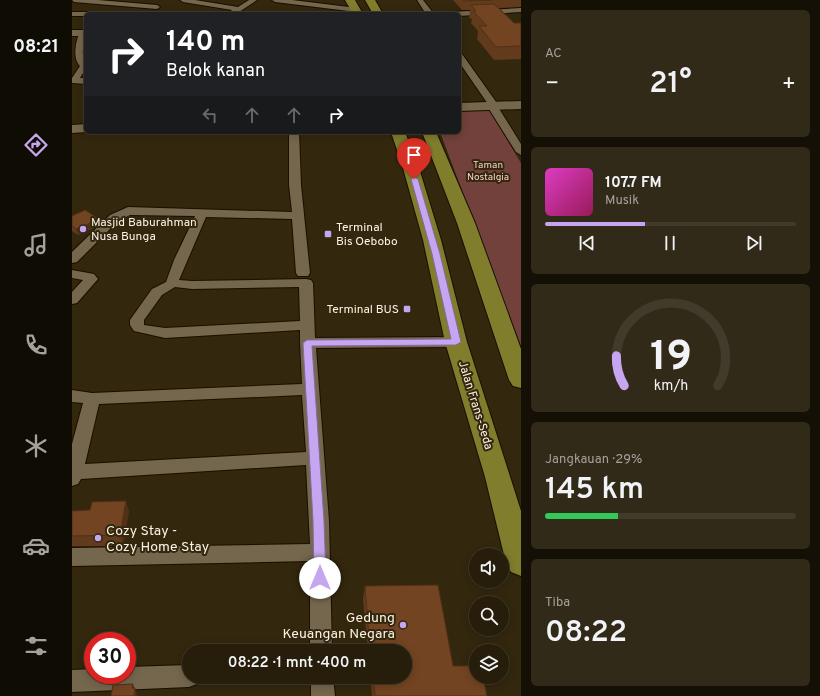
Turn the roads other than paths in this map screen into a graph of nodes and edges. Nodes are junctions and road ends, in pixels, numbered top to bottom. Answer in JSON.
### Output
{"nodes":[{"id":1,"x":74,"y":0,"type":"edge"},
{"id":2,"x":162,"y":0,"type":"edge"},
{"id":3,"x":183,"y":0,"type":"edge"},
{"id":4,"x":254,"y":0,"type":"edge"},
{"id":5,"x":275,"y":0,"type":"edge"},
{"id":6,"x":350,"y":0,"type":"edge"},
{"id":7,"x":370,"y":0,"type":"edge"},
{"id":8,"x":420,"y":0,"type":"edge"},
{"id":9,"x":428,"y":0,"type":"edge"},
{"id":10,"x":157,"y":8,"type":"junction"},
{"id":11,"x":238,"y":9,"type":"junction"},
{"id":12,"x":521,"y":10,"type":"edge"},
{"id":13,"x":154,"y":12,"type":"edge"},
{"id":14,"x":234,"y":12,"type":"edge"},
{"id":15,"x":357,"y":12,"type":"edge"},
{"id":16,"x":377,"y":12,"type":"edge"},
{"id":17,"x":429,"y":12,"type":"edge"},
{"id":18,"x":461,"y":13,"type":"edge"},
{"id":19,"x":80,"y":26,"type":"edge"},
{"id":20,"x":461,"y":59,"type":"edge"},
{"id":21,"x":84,"y":65,"type":"edge"},
{"id":22,"x":84,"y":66,"type":"edge"},
{"id":23,"x":84,"y":81,"type":"edge"},
{"id":24,"x":73,"y":82,"type":"edge"},
{"id":25,"x":521,"y":105,"type":"edge"},
{"id":26,"x":461,"y":107,"type":"edge"},
{"id":27,"x":494,"y":107,"type":"junction"},
{"id":28,"x":84,"y":128,"type":"edge"},
{"id":29,"x":72,"y":129,"type":"edge"},
{"id":30,"x":294,"y":134,"type":"edge"},
{"id":31,"x":399,"y":134,"type":"edge"},
{"id":32,"x":430,"y":134,"type":"edge"},
{"id":33,"x":518,"y":142,"type":"edge"},
{"id":34,"x":521,"y":152,"type":"edge"},
{"id":35,"x":201,"y":214,"type":"junction"},
{"id":36,"x":298,"y":216,"type":"junction"},
{"id":37,"x":72,"y":259,"type":"edge"},
{"id":38,"x":303,"y":273,"type":"dead end"},
{"id":39,"x":72,"y":274,"type":"edge"},
{"id":40,"x":173,"y":283,"type":"junction"},
{"id":41,"x":72,"y":300,"type":"edge"},
{"id":42,"x":307,"y":325,"type":"junction"},
{"id":43,"x":456,"y":342,"type":"junction"},
{"id":44,"x":307,"y":343,"type":"junction"},
{"id":45,"x":521,"y":380,"type":"edge"},
{"id":46,"x":310,"y":389,"type":"junction"},
{"id":47,"x":72,"y":396,"type":"edge"},
{"id":48,"x":92,"y":399,"type":"junction"},
{"id":49,"x":314,"y":458,"type":"junction"},
{"id":50,"x":73,"y":475,"type":"edge"},
{"id":51,"x":320,"y":552,"type":"junction"},
{"id":52,"x":72,"y":557,"type":"edge"},
{"id":53,"x":521,"y":563,"type":"edge"},
{"id":54,"x":321,"y":644,"type":"edge"},
{"id":55,"x":182,"y":676,"type":"edge"},
{"id":56,"x":72,"y":681,"type":"edge"},
{"id":57,"x":322,"y":684,"type":"edge"},
{"id":58,"x":323,"y":696,"type":"edge"}],
"edges":[{"from":1,"to":10,"type":"street"},
{"from":2,"to":10,"type":"street"},
{"from":3,"to":11,"type":"street"},
{"from":4,"to":11,"type":"street"},
{"from":5,"to":15,"type":"street"},
{"from":6,"to":15,"type":"main road"},
{"from":7,"to":16,"type":"main road"},
{"from":8,"to":9,"type":"street"},
{"from":8,"to":17,"type":"street"},
{"from":10,"to":13,"type":"street"},
{"from":11,"to":14,"type":"street"},
{"from":12,"to":18,"type":"street"},
{"from":19,"to":21,"type":"street"},
{"from":20,"to":27,"type":"street"},
{"from":22,"to":24,"type":"street"},
{"from":23,"to":24,"type":"street"},
{"from":25,"to":27,"type":"main road"},
{"from":26,"to":27,"type":"main road"},
{"from":27,"to":33,"type":"street"},
{"from":28,"to":29,"type":"main road"},
{"from":30,"to":36,"type":"street"},
{"from":31,"to":43,"type":"main road","name":"Jalan Frans-Seda"},
{"from":32,"to":45,"type":"main road"},
{"from":33,"to":34,"type":"street"},
{"from":35,"to":36,"type":"street"},
{"from":35,"to":37,"type":"street"},
{"from":35,"to":40,"type":"street"},
{"from":36,"to":38,"type":"street"},
{"from":39,"to":41,"type":"street"},
{"from":40,"to":42,"type":"street"},
{"from":40,"to":42,"type":"street"},
{"from":42,"to":44,"type":"street"},
{"from":43,"to":44,"type":"street"},
{"from":43,"to":53,"type":"main road","name":"Jalan Frans-Seda"},
{"from":44,"to":46,"type":"street"},
{"from":46,"to":48,"type":"street"},
{"from":46,"to":49,"type":"street"},
{"from":47,"to":48,"type":"street"},
{"from":48,"to":50,"type":"street"},
{"from":49,"to":50,"type":"street"},
{"from":49,"to":51,"type":"street"},
{"from":51,"to":52,"type":"street"},
{"from":51,"to":54,"type":"street"},
{"from":55,"to":56,"type":"street"},
{"from":57,"to":58,"type":"street"}]}
